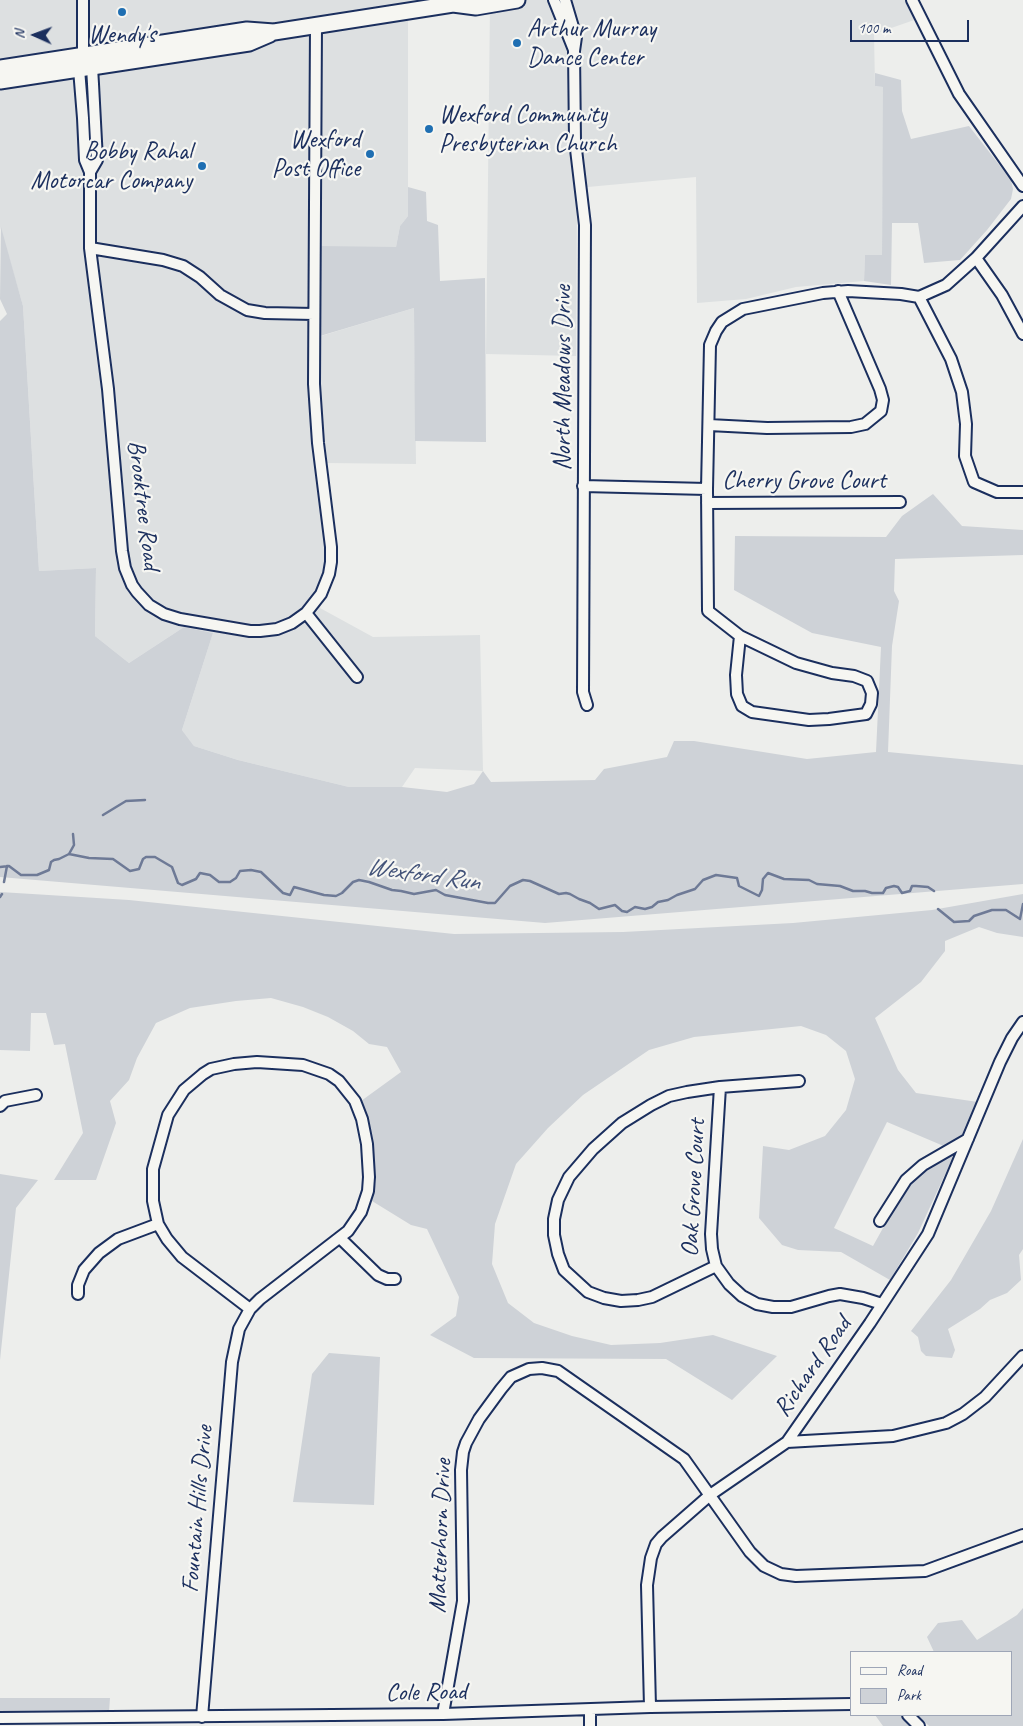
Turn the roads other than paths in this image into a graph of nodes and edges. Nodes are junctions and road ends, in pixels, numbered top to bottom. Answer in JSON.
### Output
{"nodes":[{"id":1,"x":83,"y":0,"type":"edge"},
{"id":2,"x":517,"y":0,"type":"edge"},
{"id":3,"x":554,"y":0,"type":"edge"},
{"id":4,"x":565,"y":0,"type":"edge"},
{"id":5,"x":912,"y":0,"type":"edge"},
{"id":6,"x":458,"y":2,"type":"edge"},
{"id":7,"x":316,"y":25,"type":"junction"},
{"id":8,"x":574,"y":50,"type":"junction"},
{"id":9,"x":85,"y":64,"type":"junction"},
{"id":10,"x":0,"y":68,"type":"edge"},
{"id":11,"x":0,"y":81,"type":"edge"},
{"id":12,"x":1023,"y":186,"type":"edge"},
{"id":13,"x":1023,"y":206,"type":"edge"},
{"id":14,"x":90,"y":248,"type":"junction"},
{"id":15,"x":976,"y":258,"type":"junction"},
{"id":16,"x":838,"y":291,"type":"junction"},
{"id":17,"x":919,"y":297,"type":"junction"},
{"id":18,"x":314,"y":314,"type":"junction"},
{"id":19,"x":1023,"y":334,"type":"edge"},
{"id":20,"x":709,"y":425,"type":"junction"},
{"id":21,"x":583,"y":486,"type":"junction"},
{"id":22,"x":707,"y":489,"type":"junction"},
{"id":23,"x":1023,"y":492,"type":"edge"},
{"id":24,"x":900,"y":502,"type":"dead end"},
{"id":25,"x":707,"y":503,"type":"junction"},
{"id":26,"x":306,"y":613,"type":"junction"},
{"id":27,"x":740,"y":636,"type":"junction"},
{"id":28,"x":357,"y":677,"type":"dead end"},
{"id":29,"x":587,"y":705,"type":"dead end"},
{"id":30,"x":1023,"y":1022,"type":"edge"},
{"id":31,"x":799,"y":1081,"type":"dead end"},
{"id":32,"x":720,"y":1087,"type":"junction"},
{"id":33,"x":36,"y":1095,"type":"dead end"},
{"id":34,"x":0,"y":1106,"type":"edge"},
{"id":35,"x":968,"y":1139,"type":"junction"},
{"id":36,"x":880,"y":1221,"type":"dead end"},
{"id":37,"x":158,"y":1224,"type":"junction"},
{"id":38,"x":340,"y":1238,"type":"junction"},
{"id":39,"x":716,"y":1266,"type":"junction"},
{"id":40,"x":395,"y":1279,"type":"dead end"},
{"id":41,"x":78,"y":1294,"type":"dead end"},
{"id":42,"x":882,"y":1304,"type":"junction"},
{"id":43,"x":250,"y":1309,"type":"junction"},
{"id":44,"x":1023,"y":1356,"type":"edge"},
{"id":45,"x":787,"y":1442,"type":"junction"},
{"id":46,"x":710,"y":1495,"type":"junction"},
{"id":47,"x":1023,"y":1535,"type":"edge"},
{"id":48,"x":850,"y":1704,"type":"edge"},
{"id":49,"x":650,"y":1707,"type":"junction"},
{"id":50,"x":590,"y":1710,"type":"junction"},
{"id":51,"x":443,"y":1714,"type":"junction"},
{"id":52,"x":909,"y":1716,"type":"edge"},
{"id":53,"x":202,"y":1717,"type":"junction"},
{"id":54,"x":0,"y":1718,"type":"edge"},
{"id":55,"x":75,"y":1722,"type":"edge"},
{"id":56,"x":590,"y":1726,"type":"edge"},
{"id":57,"x":919,"y":1726,"type":"edge"}],
"edges":[{"from":1,"to":9,"type":"street","name":"Brooktree Road"},
{"from":2,"to":6,"type":"highway"},
{"from":3,"to":8,"type":"street","name":"North Meadows Drive"},
{"from":4,"to":8,"type":"street","name":"North Meadows Drive"},
{"from":5,"to":12,"type":"street"},
{"from":6,"to":7,"type":"highway"},
{"from":7,"to":9,"type":"highway"},
{"from":7,"to":18,"type":"street","name":"Brooktree Road"},
{"from":8,"to":21,"type":"street","name":"North Meadows Drive"},
{"from":9,"to":10,"type":"highway"},
{"from":9,"to":11,"type":"highway"},
{"from":9,"to":14,"type":"street","name":"Brooktree Road"},
{"from":13,"to":15,"type":"street"},
{"from":14,"to":18,"type":"street"},
{"from":14,"to":26,"type":"street","name":"Brooktree Road"},
{"from":15,"to":17,"type":"street"},
{"from":15,"to":19,"type":"street"},
{"from":16,"to":17,"type":"street"},
{"from":16,"to":20,"type":"street"},
{"from":16,"to":20,"type":"street"},
{"from":17,"to":23,"type":"street"},
{"from":18,"to":26,"type":"street","name":"Brooktree Road"},
{"from":20,"to":22,"type":"street"},
{"from":21,"to":22,"type":"street"},
{"from":21,"to":29,"type":"street","name":"North Meadows Drive"},
{"from":22,"to":25,"type":"street"},
{"from":24,"to":25,"type":"street","name":"Cherry Grove Court"},
{"from":25,"to":27,"type":"street"},
{"from":26,"to":28,"type":"street"},
{"from":27,"to":27,"type":"street"},
{"from":30,"to":35,"type":"street","name":"Richard Road"},
{"from":31,"to":32,"type":"street","name":"Oak Grove Court"},
{"from":32,"to":39,"type":"street","name":"Oak Grove Court"},
{"from":32,"to":39,"type":"street","name":"Oak Grove Court"},
{"from":33,"to":34,"type":"street"},
{"from":35,"to":36,"type":"street"},
{"from":35,"to":42,"type":"street","name":"Richard Road"},
{"from":37,"to":38,"type":"street","name":"Fountain Hills Drive"},
{"from":37,"to":41,"type":"street"},
{"from":37,"to":43,"type":"street","name":"Fountain Hills Drive"},
{"from":38,"to":40,"type":"street"},
{"from":38,"to":43,"type":"street","name":"Fountain Hills Drive"},
{"from":39,"to":42,"type":"street"},
{"from":42,"to":45,"type":"street","name":"Richard Road"},
{"from":43,"to":53,"type":"street","name":"Fountain Hills Drive"},
{"from":44,"to":45,"type":"street"},
{"from":45,"to":46,"type":"street","name":"Richard Road"},
{"from":46,"to":47,"type":"street","name":"Matterhorn Drive"},
{"from":46,"to":49,"type":"street","name":"Richard Road"},
{"from":46,"to":51,"type":"street","name":"Matterhorn Drive"},
{"from":48,"to":49,"type":"street","name":"Cole Road"},
{"from":49,"to":50,"type":"street","name":"Cole Road"},
{"from":50,"to":51,"type":"street","name":"Cole Road"},
{"from":50,"to":56,"type":"street"},
{"from":51,"to":53,"type":"street","name":"Cole Road"},
{"from":52,"to":57,"type":"street"},
{"from":53,"to":55,"type":"street","name":"Cole Road"},
{"from":54,"to":55,"type":"street","name":"Cole Road"}]}
